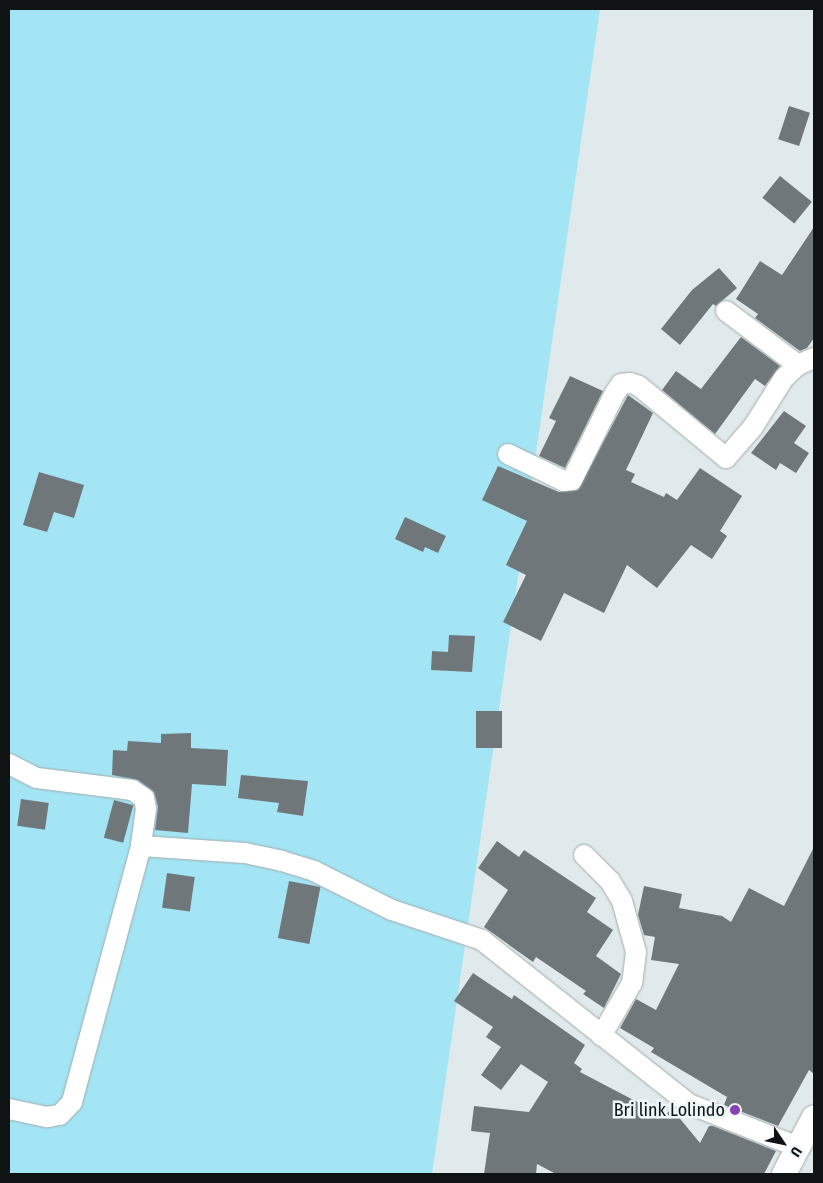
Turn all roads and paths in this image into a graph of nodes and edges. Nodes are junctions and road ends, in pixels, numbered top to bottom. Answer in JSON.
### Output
{"nodes":[{"id":1,"x":726,"y":311,"type":"dead end"},
{"id":2,"x":806,"y":361,"type":"edge"},
{"id":3,"x":508,"y":454,"type":"dead end"},
{"id":4,"x":9,"y":764,"type":"edge"},
{"id":5,"x":142,"y":846,"type":"junction"},
{"id":6,"x":584,"y":855,"type":"dead end"},
{"id":7,"x":601,"y":1036,"type":"junction"},
{"id":8,"x":9,"y":1109,"type":"edge"},
{"id":9,"x":814,"y":1117,"type":"edge"},
{"id":10,"x":798,"y":1147,"type":"junction"},
{"id":11,"x":784,"y":1174,"type":"edge"}],
"edges":[{"from":1,"to":2,"type":"street"},
{"from":2,"to":3,"type":"street"},
{"from":4,"to":5,"type":"street"},
{"from":5,"to":7,"type":"street"},
{"from":5,"to":8,"type":"street"},
{"from":6,"to":7,"type":"street"},
{"from":7,"to":10,"type":"street"},
{"from":9,"to":10,"type":"street"},
{"from":10,"to":11,"type":"street"}]}
